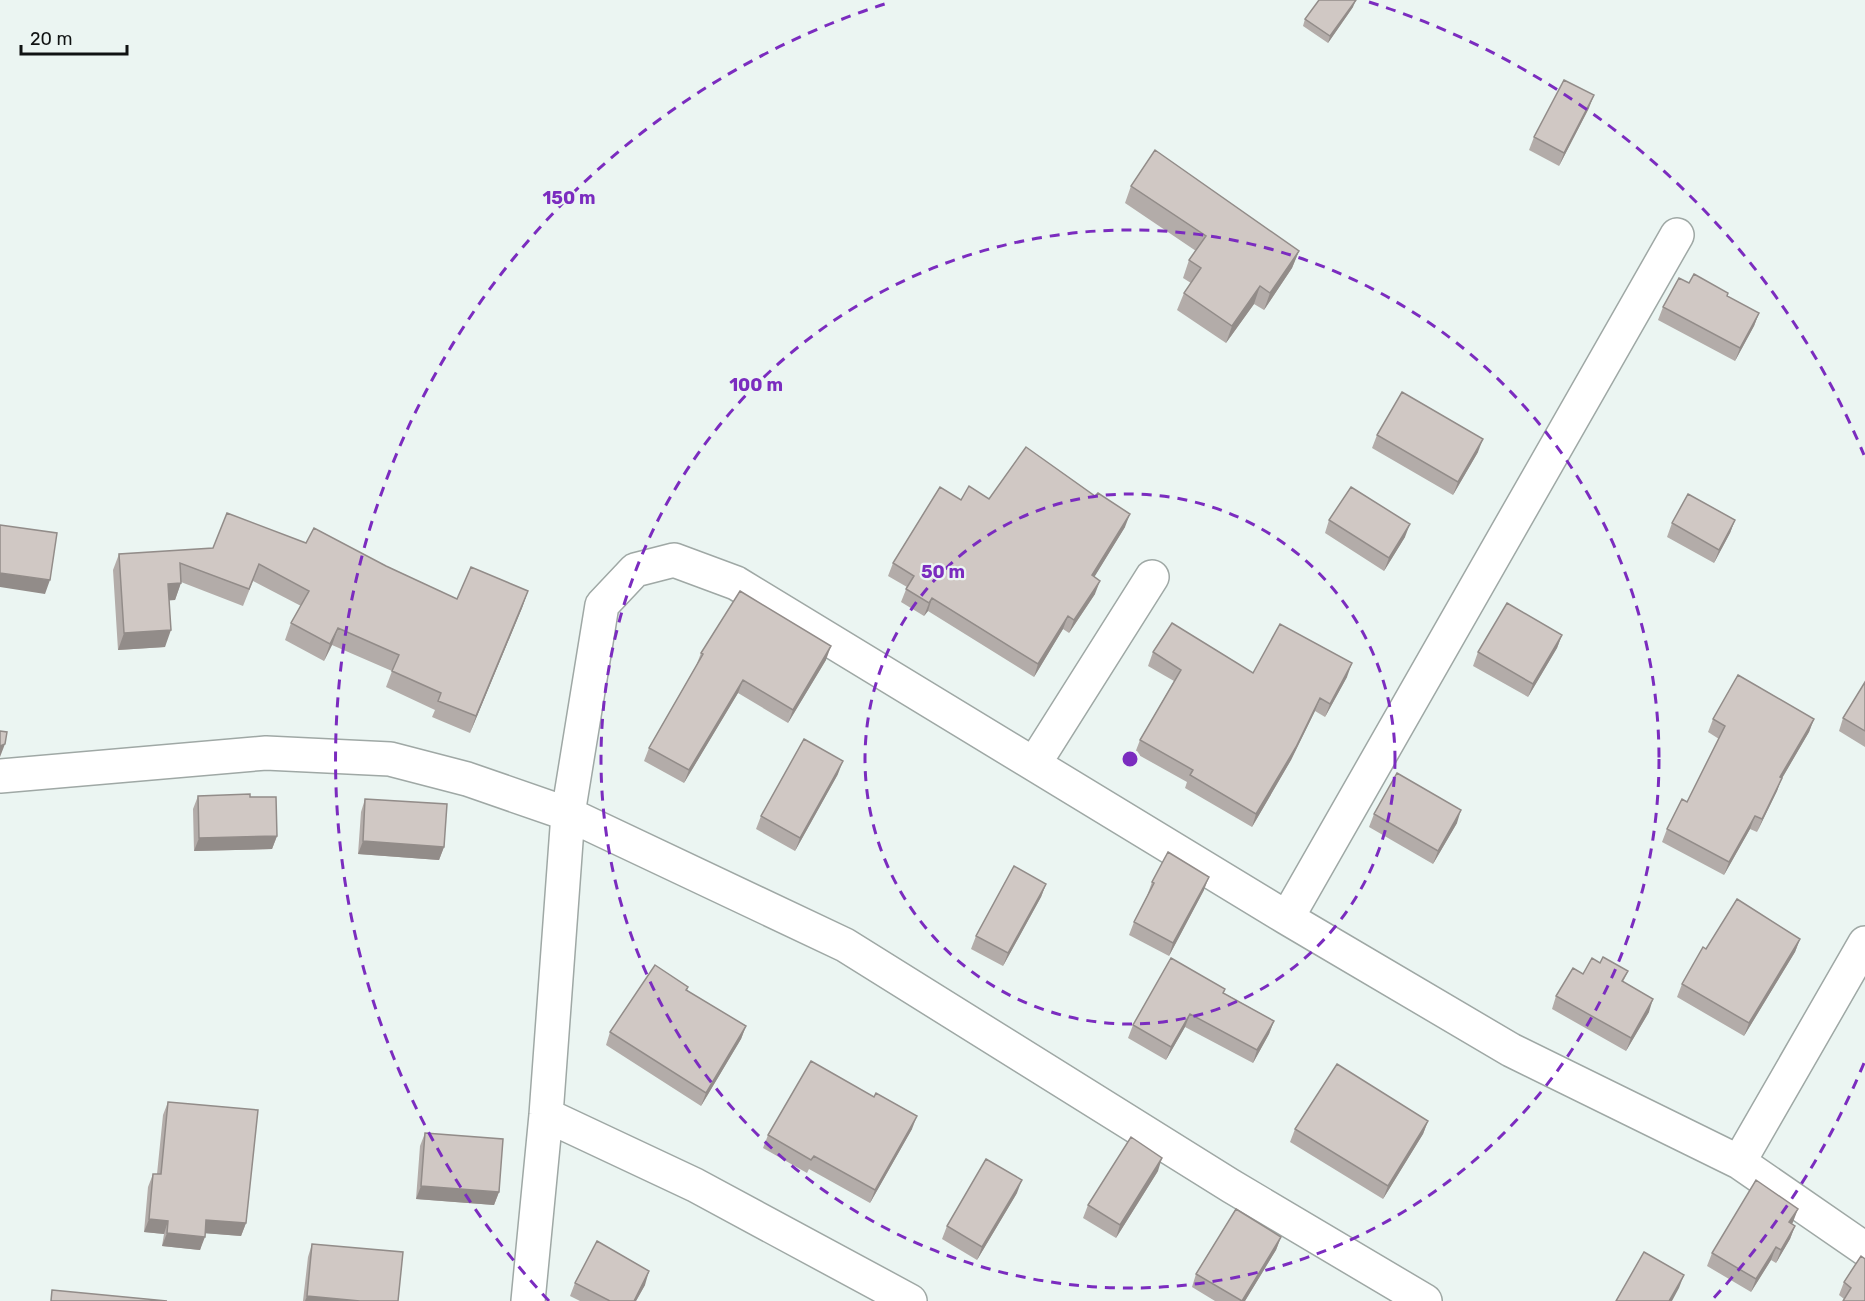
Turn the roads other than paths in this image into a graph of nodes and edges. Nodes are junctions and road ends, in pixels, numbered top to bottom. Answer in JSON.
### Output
{"nodes":[{"id":1,"x":1677,"y":235,"type":"dead end"},
{"id":2,"x":1152,"y":577,"type":"dead end"},
{"id":3,"x":1034,"y":764,"type":"junction"},
{"id":4,"x":0,"y":776,"type":"edge"},
{"id":5,"x":568,"y":814,"type":"junction"},
{"id":6,"x":1287,"y":918,"type":"junction"},
{"id":7,"x":1865,"y":944,"type":"edge"},
{"id":8,"x":546,"y":1115,"type":"junction"},
{"id":9,"x":1739,"y":1162,"type":"junction"},
{"id":10,"x":1865,"y":1249,"type":"edge"},
{"id":11,"x":528,"y":1301,"type":"edge"},
{"id":12,"x":910,"y":1301,"type":"edge"},
{"id":13,"x":1425,"y":1301,"type":"edge"}],
"edges":[{"from":1,"to":6,"type":"street"},
{"from":2,"to":3,"type":"street"},
{"from":3,"to":5,"type":"street"},
{"from":3,"to":6,"type":"street"},
{"from":4,"to":5,"type":"street"},
{"from":5,"to":8,"type":"street"},
{"from":5,"to":13,"type":"street"},
{"from":6,"to":9,"type":"street"},
{"from":7,"to":9,"type":"street"},
{"from":8,"to":11,"type":"street"},
{"from":8,"to":12,"type":"street"},
{"from":9,"to":10,"type":"street"}]}
